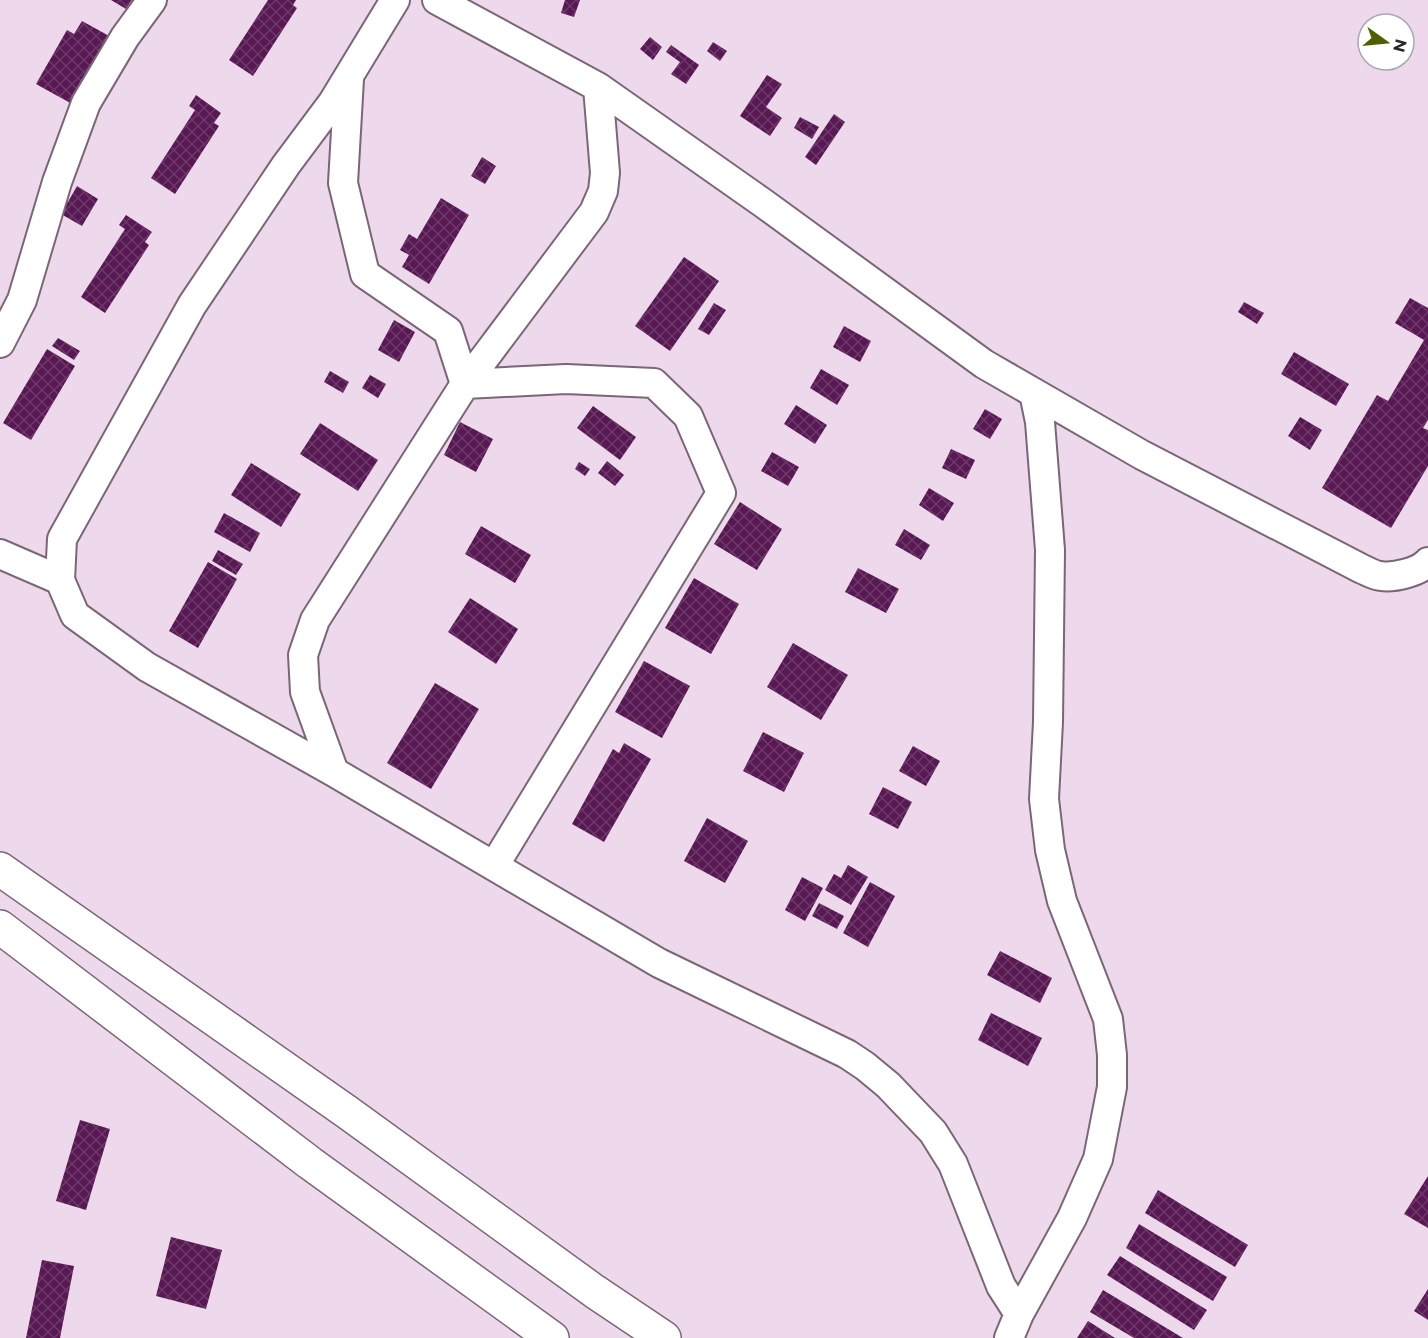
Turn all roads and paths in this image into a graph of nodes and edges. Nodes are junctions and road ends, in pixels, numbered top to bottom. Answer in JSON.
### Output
{"nodes":[{"id":1,"x":152,"y":0,"type":"edge"},
{"id":2,"x":395,"y":0,"type":"edge"},
{"id":3,"x":437,"y":0,"type":"edge"},
{"id":4,"x":349,"y":77,"type":"junction"},
{"id":5,"x":598,"y":87,"type":"junction"},
{"id":6,"x":0,"y":343,"type":"edge"},
{"id":7,"x":465,"y":384,"type":"junction"},
{"id":8,"x":1034,"y":393,"type":"junction"},
{"id":9,"x":0,"y":554,"type":"edge"},
{"id":10,"x":1428,"y":562,"type":"edge"},
{"id":11,"x":60,"y":580,"type":"junction"},
{"id":12,"x":334,"y":772,"type":"junction"},
{"id":13,"x":494,"y":866,"type":"junction"},
{"id":14,"x":0,"y":869,"type":"edge"},
{"id":15,"x":0,"y":927,"type":"edge"},
{"id":16,"x":1014,"y":1326,"type":"edge"},
{"id":17,"x":552,"y":1338,"type":"edge"},
{"id":18,"x":664,"y":1338,"type":"edge"}],
"edges":[{"from":1,"to":6,"type":"street"},
{"from":2,"to":4,"type":"street"},
{"from":3,"to":5,"type":"street"},
{"from":4,"to":7,"type":"street"},
{"from":4,"to":11,"type":"street"},
{"from":5,"to":7,"type":"street"},
{"from":5,"to":8,"type":"street"},
{"from":7,"to":12,"type":"street"},
{"from":7,"to":13,"type":"street"},
{"from":8,"to":10,"type":"street"},
{"from":8,"to":16,"type":"street"},
{"from":9,"to":11,"type":"street"},
{"from":11,"to":12,"type":"street"},
{"from":12,"to":13,"type":"street"},
{"from":13,"to":16,"type":"street"},
{"from":14,"to":18,"type":"highway"},
{"from":15,"to":17,"type":"highway"}]}
